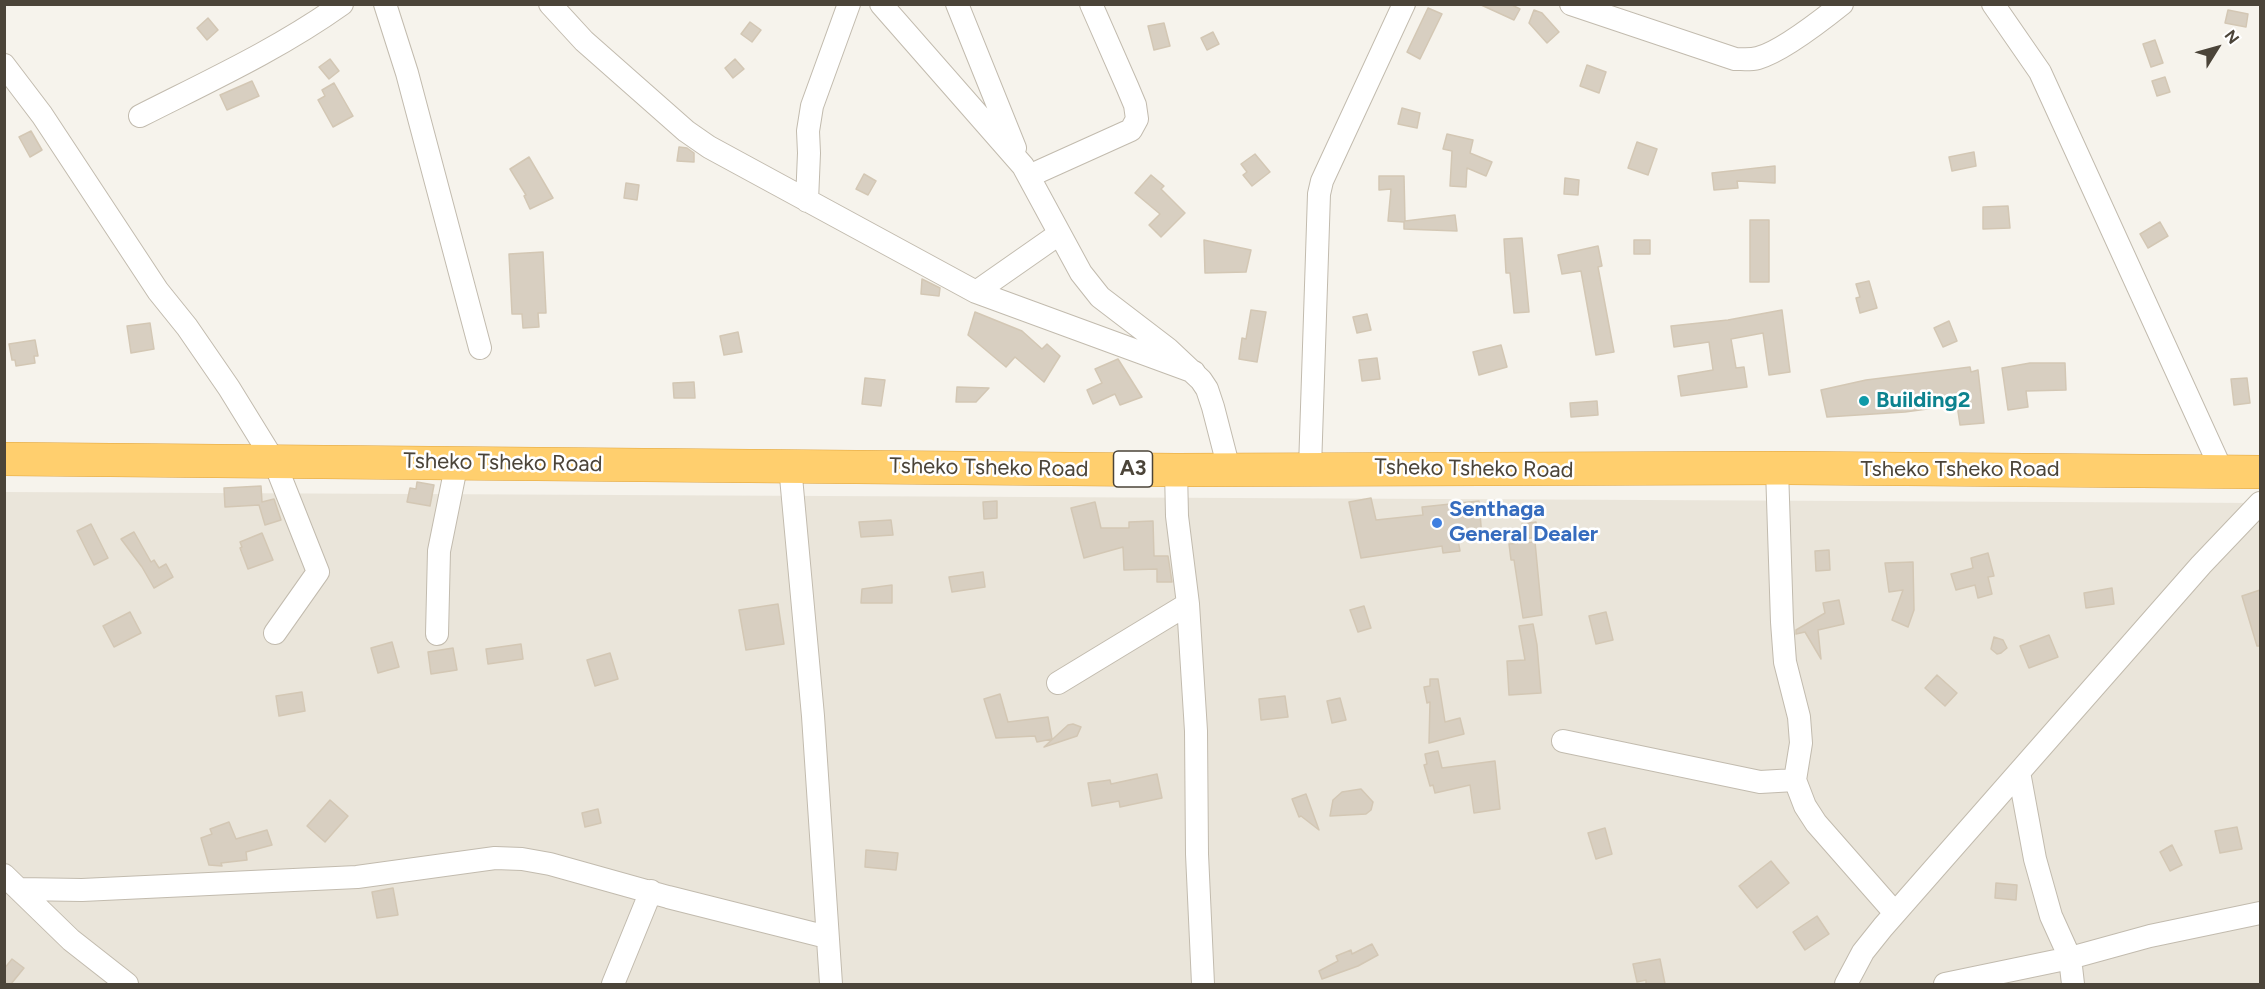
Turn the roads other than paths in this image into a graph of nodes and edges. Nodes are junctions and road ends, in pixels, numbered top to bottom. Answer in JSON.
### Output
{"nodes":[{"id":1,"x":342,"y":4,"type":"edge"},
{"id":2,"x":385,"y":4,"type":"edge"},
{"id":3,"x":550,"y":4,"type":"edge"},
{"id":4,"x":849,"y":4,"type":"edge"},
{"id":5,"x":881,"y":4,"type":"edge"},
{"id":6,"x":957,"y":4,"type":"edge"},
{"id":7,"x":1091,"y":4,"type":"edge"},
{"id":8,"x":1404,"y":4,"type":"edge"},
{"id":9,"x":1571,"y":4,"type":"edge"},
{"id":10,"x":1842,"y":4,"type":"edge"},
{"id":11,"x":1993,"y":4,"type":"edge"},
{"id":12,"x":4,"y":48,"type":"edge"},
{"id":13,"x":8,"y":69,"type":"edge"},
{"id":14,"x":140,"y":117,"type":"dead end"},
{"id":15,"x":1026,"y":171,"type":"junction"},
{"id":16,"x":807,"y":201,"type":"junction"},
{"id":17,"x":1059,"y":234,"type":"junction"},
{"id":18,"x":976,"y":292,"type":"junction"},
{"id":19,"x":480,"y":348,"type":"dead end"},
{"id":20,"x":1194,"y":372,"type":"junction"},
{"id":21,"x":4,"y":459,"type":"edge"},
{"id":22,"x":274,"y":461,"type":"junction"},
{"id":23,"x":457,"y":462,"type":"junction"},
{"id":24,"x":790,"y":466,"type":"junction"},
{"id":25,"x":1310,"y":468,"type":"junction"},
{"id":26,"x":1229,"y":469,"type":"junction"},
{"id":27,"x":1777,"y":469,"type":"junction"},
{"id":28,"x":1176,"y":470,"type":"junction"},
{"id":29,"x":2222,"y":471,"type":"junction"},
{"id":30,"x":2260,"y":472,"type":"edge"},
{"id":31,"x":2260,"y":503,"type":"edge"},
{"id":32,"x":1188,"y":604,"type":"junction"},
{"id":33,"x":275,"y":633,"type":"dead end"},
{"id":34,"x":437,"y":634,"type":"dead end"},
{"id":35,"x":1058,"y":683,"type":"dead end"},
{"id":36,"x":1563,"y":741,"type":"dead end"},
{"id":37,"x":2019,"y":772,"type":"junction"},
{"id":38,"x":1795,"y":780,"type":"junction"},
{"id":39,"x":12,"y":882,"type":"edge"},
{"id":40,"x":651,"y":891,"type":"junction"},
{"id":41,"x":1895,"y":913,"type":"junction"},
{"id":42,"x":2260,"y":913,"type":"edge"},
{"id":43,"x":827,"y":937,"type":"junction"},
{"id":44,"x":2070,"y":958,"type":"junction"},
{"id":45,"x":127,"y":984,"type":"edge"},
{"id":46,"x":613,"y":984,"type":"edge"},
{"id":47,"x":831,"y":984,"type":"edge"},
{"id":48,"x":1203,"y":984,"type":"edge"},
{"id":49,"x":1846,"y":984,"type":"edge"},
{"id":50,"x":1945,"y":984,"type":"edge"},
{"id":51,"x":2073,"y":984,"type":"edge"}],
"edges":[{"from":1,"to":14,"type":"street"},
{"from":2,"to":19,"type":"street"},
{"from":3,"to":16,"type":"street"},
{"from":4,"to":16,"type":"street"},
{"from":5,"to":15,"type":"street"},
{"from":6,"to":15,"type":"street"},
{"from":7,"to":15,"type":"street"},
{"from":8,"to":25,"type":"street"},
{"from":9,"to":10,"type":"street"},
{"from":11,"to":29,"type":"street"},
{"from":12,"to":13,"type":"street"},
{"from":13,"to":22,"type":"street"},
{"from":15,"to":17,"type":"street"},
{"from":16,"to":18,"type":"street"},
{"from":17,"to":18,"type":"street"},
{"from":17,"to":20,"type":"street"},
{"from":18,"to":20,"type":"street"},
{"from":20,"to":26,"type":"street"},
{"from":21,"to":22,"type":"highway","name":"Tsheko Tsheko Road","number":"A3"},
{"from":22,"to":23,"type":"highway","name":"Tsheko Tsheko Road","number":"A3"},
{"from":22,"to":33,"type":"street"},
{"from":23,"to":24,"type":"highway","name":"Tsheko Tsheko Road","number":"A3"},
{"from":23,"to":34,"type":"street"},
{"from":24,"to":28,"type":"highway","name":"Tsheko Tsheko Road","number":"A3"},
{"from":24,"to":43,"type":"street"},
{"from":25,"to":26,"type":"highway","name":"Tsheko Tsheko Road","number":"A3"},
{"from":25,"to":27,"type":"highway","name":"Tsheko Tsheko Road","number":"A3"},
{"from":26,"to":28,"type":"highway","name":"Tsheko Tsheko Road","number":"A3"},
{"from":27,"to":29,"type":"highway","name":"Tsheko Tsheko Road","number":"A3"},
{"from":27,"to":38,"type":"street"},
{"from":28,"to":32,"type":"street"},
{"from":29,"to":30,"type":"highway","name":"Tsheko Tsheko Road","number":"A3"},
{"from":31,"to":37,"type":"street"},
{"from":32,"to":35,"type":"street"},
{"from":32,"to":48,"type":"street"},
{"from":36,"to":38,"type":"street"},
{"from":37,"to":41,"type":"street"},
{"from":37,"to":44,"type":"street"},
{"from":38,"to":41,"type":"street"},
{"from":39,"to":40,"type":"street"},
{"from":39,"to":45,"type":"street"},
{"from":40,"to":43,"type":"street"},
{"from":40,"to":46,"type":"street"},
{"from":41,"to":49,"type":"street"},
{"from":42,"to":44,"type":"street"},
{"from":43,"to":47,"type":"street"},
{"from":44,"to":50,"type":"street"},
{"from":44,"to":51,"type":"street"}]}
